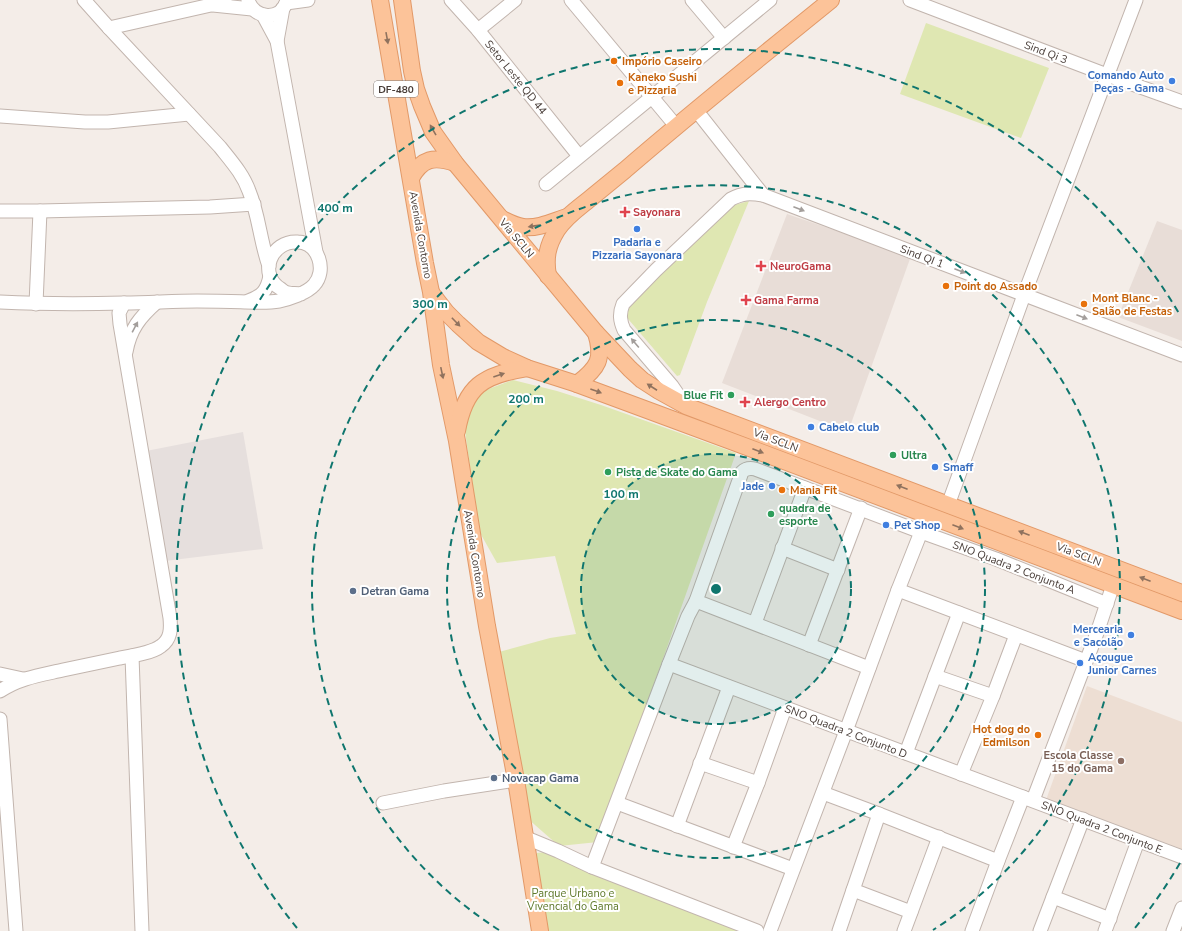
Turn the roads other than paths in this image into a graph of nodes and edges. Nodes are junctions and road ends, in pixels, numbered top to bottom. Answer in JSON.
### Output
{"nodes":[{"id":1,"x":84,"y":0,"type":"edge"},
{"id":2,"x":225,"y":0,"type":"edge"},
{"id":3,"x":308,"y":0,"type":"edge"},
{"id":4,"x":380,"y":0,"type":"edge"},
{"id":5,"x":402,"y":0,"type":"edge"},
{"id":6,"x":451,"y":0,"type":"edge"},
{"id":7,"x":515,"y":0,"type":"edge"},
{"id":8,"x":571,"y":0,"type":"edge"},
{"id":9,"x":692,"y":0,"type":"edge"},
{"id":10,"x":831,"y":0,"type":"edge"},
{"id":11,"x":910,"y":0,"type":"edge"},
{"id":12,"x":1136,"y":0,"type":"edge"},
{"id":13,"x":764,"y":2,"type":"edge"},
{"id":14,"x":285,"y":4,"type":"edge"},
{"id":15,"x":211,"y":5,"type":"junction"},
{"id":16,"x":254,"y":8,"type":"edge"},
{"id":17,"x":109,"y":28,"type":"junction"},
{"id":18,"x":478,"y":30,"type":"junction"},
{"id":19,"x":724,"y":38,"type":"junction"},
{"id":20,"x":277,"y":41,"type":"junction"},
{"id":21,"x":1107,"y":75,"type":"junction"},
{"id":22,"x":652,"y":97,"type":"junction"},
{"id":23,"x":1182,"y":102,"type":"edge"},
{"id":24,"x":696,"y":110,"type":"junction"},
{"id":25,"x":189,"y":114,"type":"junction"},
{"id":26,"x":0,"y":116,"type":"edge"},
{"id":27,"x":676,"y":126,"type":"junction"},
{"id":28,"x":579,"y":156,"type":"junction"},
{"id":29,"x":455,"y":163,"type":"junction"},
{"id":30,"x":411,"y":178,"type":"junction"},
{"id":31,"x":546,"y":184,"type":"dead end"},
{"id":32,"x":763,"y":195,"type":"junction"},
{"id":33,"x":254,"y":204,"type":"junction"},
{"id":34,"x":0,"y":210,"type":"edge"},
{"id":35,"x":40,"y":211,"type":"junction"},
{"id":36,"x":567,"y":217,"type":"junction"},
{"id":37,"x":501,"y":219,"type":"junction"},
{"id":38,"x":258,"y":221,"type":"junction"},
{"id":39,"x":310,"y":223,"type":"junction"},
{"id":40,"x":287,"y":243,"type":"junction"},
{"id":41,"x":316,"y":252,"type":"junction"},
{"id":42,"x":269,"y":270,"type":"junction"},
{"id":43,"x":548,"y":276,"type":"junction"},
{"id":44,"x":432,"y":292,"type":"junction"},
{"id":45,"x":301,"y":294,"type":"junction"},
{"id":46,"x":1024,"y":295,"type":"junction"},
{"id":47,"x":0,"y":302,"type":"edge"},
{"id":48,"x":157,"y":302,"type":"junction"},
{"id":49,"x":244,"y":302,"type":"junction"},
{"id":50,"x":124,"y":303,"type":"junction"},
{"id":51,"x":36,"y":304,"type":"junction"},
{"id":52,"x":596,"y":333,"type":"junction"},
{"id":53,"x":1182,"y":355,"type":"edge"},
{"id":54,"x":125,"y":359,"type":"junction"},
{"id":55,"x":527,"y":368,"type":"junction"},
{"id":56,"x":577,"y":384,"type":"junction"},
{"id":57,"x":686,"y":406,"type":"junction"},
{"id":58,"x":722,"y":420,"type":"junction"},
{"id":59,"x":744,"y":428,"type":"junction"},
{"id":60,"x":715,"y":436,"type":"junction"},
{"id":61,"x":456,"y":437,"type":"junction"},
{"id":62,"x":739,"y":444,"type":"junction"},
{"id":63,"x":805,"y":488,"type":"junction"},
{"id":64,"x":948,"y":505,"type":"junction"},
{"id":65,"x":861,"y":508,"type":"junction"},
{"id":66,"x":921,"y":532,"type":"junction"},
{"id":67,"x":782,"y":548,"type":"junction"},
{"id":68,"x":838,"y":570,"type":"junction"},
{"id":69,"x":1114,"y":585,"type":"junction"},
{"id":70,"x":898,"y":590,"type":"junction"},
{"id":71,"x":1182,"y":593,"type":"edge"},
{"id":72,"x":696,"y":601,"type":"junction"},
{"id":73,"x":1107,"y":604,"type":"junction"},
{"id":74,"x":1182,"y":611,"type":"edge"},
{"id":75,"x":959,"y":613,"type":"junction"},
{"id":76,"x":755,"y":623,"type":"junction"},
{"id":77,"x":1016,"y":635,"type":"junction"},
{"id":78,"x":809,"y":645,"type":"junction"},
{"id":79,"x":132,"y":656,"type":"junction"},
{"id":80,"x":1086,"y":661,"type":"junction"},
{"id":81,"x":669,"y":664,"type":"junction"},
{"id":82,"x":869,"y":668,"type":"junction"},
{"id":83,"x":0,"y":674,"type":"edge"},
{"id":84,"x":935,"y":676,"type":"junction"},
{"id":85,"x":23,"y":679,"type":"junction"},
{"id":86,"x":729,"y":687,"type":"junction"},
{"id":87,"x":0,"y":691,"type":"edge"},
{"id":88,"x":993,"y":696,"type":"junction"},
{"id":89,"x":785,"y":708,"type":"junction"},
{"id":90,"x":0,"y":719,"type":"edge"},
{"id":91,"x":846,"y":731,"type":"junction"},
{"id":92,"x":906,"y":753,"type":"junction"},
{"id":93,"x":700,"y":763,"type":"junction"},
{"id":94,"x":961,"y":774,"type":"junction"},
{"id":95,"x":516,"y":780,"type":"junction"},
{"id":96,"x":758,"y":783,"type":"junction"},
{"id":97,"x":823,"y":793,"type":"junction"},
{"id":98,"x":1028,"y":799,"type":"junction"},
{"id":99,"x":384,"y":803,"type":"dead end"},
{"id":100,"x":617,"y":803,"type":"junction"},
{"id":101,"x":879,"y":814,"type":"junction"},
{"id":102,"x":1084,"y":819,"type":"junction"},
{"id":103,"x":677,"y":826,"type":"junction"},
{"id":104,"x":524,"y":837,"type":"junction"},
{"id":105,"x":939,"y":837,"type":"junction"},
{"id":106,"x":1138,"y":840,"type":"junction"},
{"id":107,"x":734,"y":847,"type":"junction"},
{"id":108,"x":1182,"y":857,"type":"edge"},
{"id":109,"x":998,"y":861,"type":"junction"},
{"id":110,"x":592,"y":867,"type":"junction"},
{"id":111,"x":792,"y":869,"type":"junction"},
{"id":112,"x":853,"y":890,"type":"junction"},
{"id":113,"x":1053,"y":897,"type":"junction"},
{"id":114,"x":1182,"y":908,"type":"edge"},
{"id":115,"x":911,"y":912,"type":"junction"},
{"id":116,"x":1107,"y":925,"type":"edge"},
{"id":117,"x":1177,"y":929,"type":"edge"},
{"id":118,"x":16,"y":931,"type":"edge"},
{"id":119,"x":142,"y":931,"type":"edge"},
{"id":120,"x":540,"y":931,"type":"edge"},
{"id":121,"x":757,"y":931,"type":"edge"},
{"id":122,"x":770,"y":931,"type":"edge"},
{"id":123,"x":839,"y":931,"type":"edge"},
{"id":124,"x":904,"y":931,"type":"edge"},
{"id":125,"x":972,"y":931,"type":"edge"},
{"id":126,"x":1040,"y":931,"type":"edge"}],
"edges":[{"from":1,"to":17,"type":"street"},
{"from":2,"to":15,"type":"street"},
{"from":3,"to":14,"type":"street"},
{"from":4,"to":30,"type":"main road","number":"DF-480","one_way":true},
{"from":29,"to":5,"type":"main road","number":"DF-480","one_way":true},
{"from":6,"to":18,"type":"street","name":"Setor Leste QD 44"},
{"from":7,"to":18,"type":"street"},
{"from":8,"to":22,"type":"street"},
{"from":9,"to":19,"type":"street"},
{"from":10,"to":24,"type":"main road"},
{"from":11,"to":21,"type":"street","name":"Sind Qi 3"},
{"from":12,"to":21,"type":"street"},
{"from":13,"to":19,"type":"street"},
{"from":14,"to":16,"type":"street"},
{"from":14,"to":20,"type":"street"},
{"from":15,"to":16,"type":"street"},
{"from":15,"to":17,"type":"street"},
{"from":16,"to":20,"type":"street"},
{"from":17,"to":25,"type":"street"},
{"from":18,"to":28,"type":"street","name":"Setor Leste QD 44"},
{"from":19,"to":22,"type":"street"},
{"from":20,"to":39,"type":"street"},
{"from":21,"to":23,"type":"street","name":"Sind Qi 3"},
{"from":21,"to":46,"type":"street"},
{"from":22,"to":27,"type":"street"},
{"from":22,"to":28,"type":"street"},
{"from":24,"to":27,"type":"main road"},
{"from":24,"to":32,"type":"street"},
{"from":25,"to":26,"type":"street"},
{"from":25,"to":33,"type":"street"},
{"from":27,"to":36,"type":"main road"},
{"from":28,"to":31,"type":"street"},
{"from":29,"to":30,"type":"main road"},
{"from":29,"to":37,"type":"main road","name":"Via SCLN"},
{"from":30,"to":44,"type":"main road","name":"Avenida Contorno"},
{"from":32,"to":46,"type":"street","name":"Sind QI 1","one_way":true},
{"from":57,"to":32,"type":"street","one_way":true},
{"from":33,"to":35,"type":"street"},
{"from":33,"to":38,"type":"street"},
{"from":34,"to":35,"type":"street"},
{"from":35,"to":51,"type":"street"},
{"from":36,"to":37,"type":"main road","one_way":true},
{"from":36,"to":43,"type":"main road"},
{"from":37,"to":43,"type":"main road","name":"Via SCLN"},
{"from":38,"to":40,"type":"street"},
{"from":38,"to":42,"type":"street"},
{"from":39,"to":40,"type":"street"},
{"from":39,"to":41,"type":"street"},
{"from":40,"to":41,"type":"street"},
{"from":40,"to":42,"type":"street"},
{"from":41,"to":45,"type":"street"},
{"from":42,"to":45,"type":"street"},
{"from":42,"to":49,"type":"street"},
{"from":43,"to":52,"type":"main road","name":"Via SCLN"},
{"from":44,"to":55,"type":"main road","name":"Via SCLN","one_way":true},
{"from":44,"to":61,"type":"main road","name":"Avenida Contorno","one_way":true},
{"from":45,"to":49,"type":"street"},
{"from":46,"to":53,"type":"street","name":"Sind QI 1","one_way":true},
{"from":46,"to":64,"type":"street"},
{"from":47,"to":51,"type":"street"},
{"from":48,"to":49,"type":"street"},
{"from":48,"to":50,"type":"street"},
{"from":54,"to":48,"type":"street","one_way":true},
{"from":50,"to":51,"type":"street"},
{"from":50,"to":54,"type":"street"},
{"from":52,"to":56,"type":"main road"},
{"from":57,"to":52,"type":"main road","name":"Via SCLN","one_way":true},
{"from":54,"to":79,"type":"street"},
{"from":55,"to":56,"type":"main road","name":"Via SCLN"},
{"from":61,"to":55,"type":"main road","one_way":true},
{"from":56,"to":60,"type":"main road","name":"Via SCLN","one_way":true},
{"from":57,"to":58,"type":"main road","name":"Via SCLN"},
{"from":58,"to":59,"type":"main road","name":"Via SCLN"},
{"from":58,"to":60,"type":"main road"},
{"from":59,"to":62,"type":"main road"},
{"from":64,"to":59,"type":"main road","name":"Via SCLN","one_way":true},
{"from":60,"to":62,"type":"main road","name":"Via SCLN"},
{"from":61,"to":95,"type":"main road","name":"Avenida Contorno"},
{"from":62,"to":69,"type":"main road","name":"Via SCLN","one_way":true},
{"from":63,"to":65,"type":"street","name":"SNO Quadra 2 Conjunto A"},
{"from":63,"to":67,"type":"street"},
{"from":63,"to":72,"type":"street","name":"SNO Quadra 2 Conjunto A"},
{"from":71,"to":64,"type":"main road","name":"Via SCLN","one_way":true},
{"from":65,"to":66,"type":"street","name":"SNO Quadra 2 Conjunto A"},
{"from":65,"to":68,"type":"street"},
{"from":66,"to":70,"type":"street"},
{"from":66,"to":73,"type":"street","name":"SNO Quadra 2 Conjunto A"},
{"from":67,"to":68,"type":"street"},
{"from":67,"to":76,"type":"street"},
{"from":68,"to":78,"type":"street"},
{"from":69,"to":73,"type":"street"},
{"from":69,"to":74,"type":"main road","name":"Via SCLN"},
{"from":70,"to":75,"type":"street"},
{"from":70,"to":82,"type":"street"},
{"from":72,"to":76,"type":"street"},
{"from":72,"to":81,"type":"street"},
{"from":73,"to":80,"type":"street"},
{"from":75,"to":77,"type":"street"},
{"from":75,"to":84,"type":"street"},
{"from":76,"to":78,"type":"street"},
{"from":77,"to":80,"type":"street"},
{"from":77,"to":88,"type":"street"},
{"from":78,"to":82,"type":"street"},
{"from":79,"to":85,"type":"street"},
{"from":79,"to":119,"type":"street"},
{"from":80,"to":98,"type":"street"},
{"from":81,"to":86,"type":"street","name":"SNO Quadra 2 Conjunto D"},
{"from":81,"to":100,"type":"street"},
{"from":82,"to":91,"type":"street"},
{"from":83,"to":85,"type":"street"},
{"from":84,"to":88,"type":"street"},
{"from":84,"to":92,"type":"street"},
{"from":85,"to":87,"type":"street"},
{"from":86,"to":89,"type":"street","name":"SNO Quadra 2 Conjunto D"},
{"from":86,"to":93,"type":"street"},
{"from":88,"to":94,"type":"street"},
{"from":89,"to":91,"type":"street","name":"SNO Quadra 2 Conjunto D"},
{"from":89,"to":96,"type":"street"},
{"from":90,"to":118,"type":"street"},
{"from":91,"to":92,"type":"street","name":"SNO Quadra 2 Conjunto D"},
{"from":91,"to":97,"type":"street"},
{"from":92,"to":94,"type":"street","name":"SNO Quadra 2 Conjunto D"},
{"from":93,"to":96,"type":"street"},
{"from":93,"to":103,"type":"street"},
{"from":94,"to":98,"type":"street","name":"SNO Quadra 2 Conjunto D"},
{"from":95,"to":99,"type":"street"},
{"from":95,"to":104,"type":"main road","name":"Avenida Contorno"},
{"from":96,"to":107,"type":"street"},
{"from":97,"to":101,"type":"street"},
{"from":97,"to":111,"type":"street"},
{"from":98,"to":102,"type":"street","name":"SNO Quadra 2 Conjunto E"},
{"from":98,"to":109,"type":"street"},
{"from":100,"to":103,"type":"street"},
{"from":100,"to":110,"type":"street"},
{"from":101,"to":105,"type":"street"},
{"from":101,"to":112,"type":"street"},
{"from":102,"to":106,"type":"street","name":"SNO Quadra 2 Conjunto E"},
{"from":102,"to":113,"type":"street"},
{"from":103,"to":107,"type":"street"},
{"from":104,"to":110,"type":"street"},
{"from":104,"to":120,"type":"main road","name":"Avenida Contorno"},
{"from":105,"to":109,"type":"street"},
{"from":105,"to":115,"type":"street"},
{"from":106,"to":108,"type":"street","name":"SNO Quadra 2 Conjunto E"},
{"from":106,"to":116,"type":"street"},
{"from":107,"to":111,"type":"street"},
{"from":109,"to":125,"type":"street"},
{"from":110,"to":121,"type":"street"},
{"from":111,"to":122,"type":"street"},
{"from":112,"to":115,"type":"street"},
{"from":112,"to":123,"type":"street"},
{"from":113,"to":116,"type":"street"},
{"from":113,"to":126,"type":"street"},
{"from":114,"to":117,"type":"street"},
{"from":115,"to":124,"type":"street"}]}
